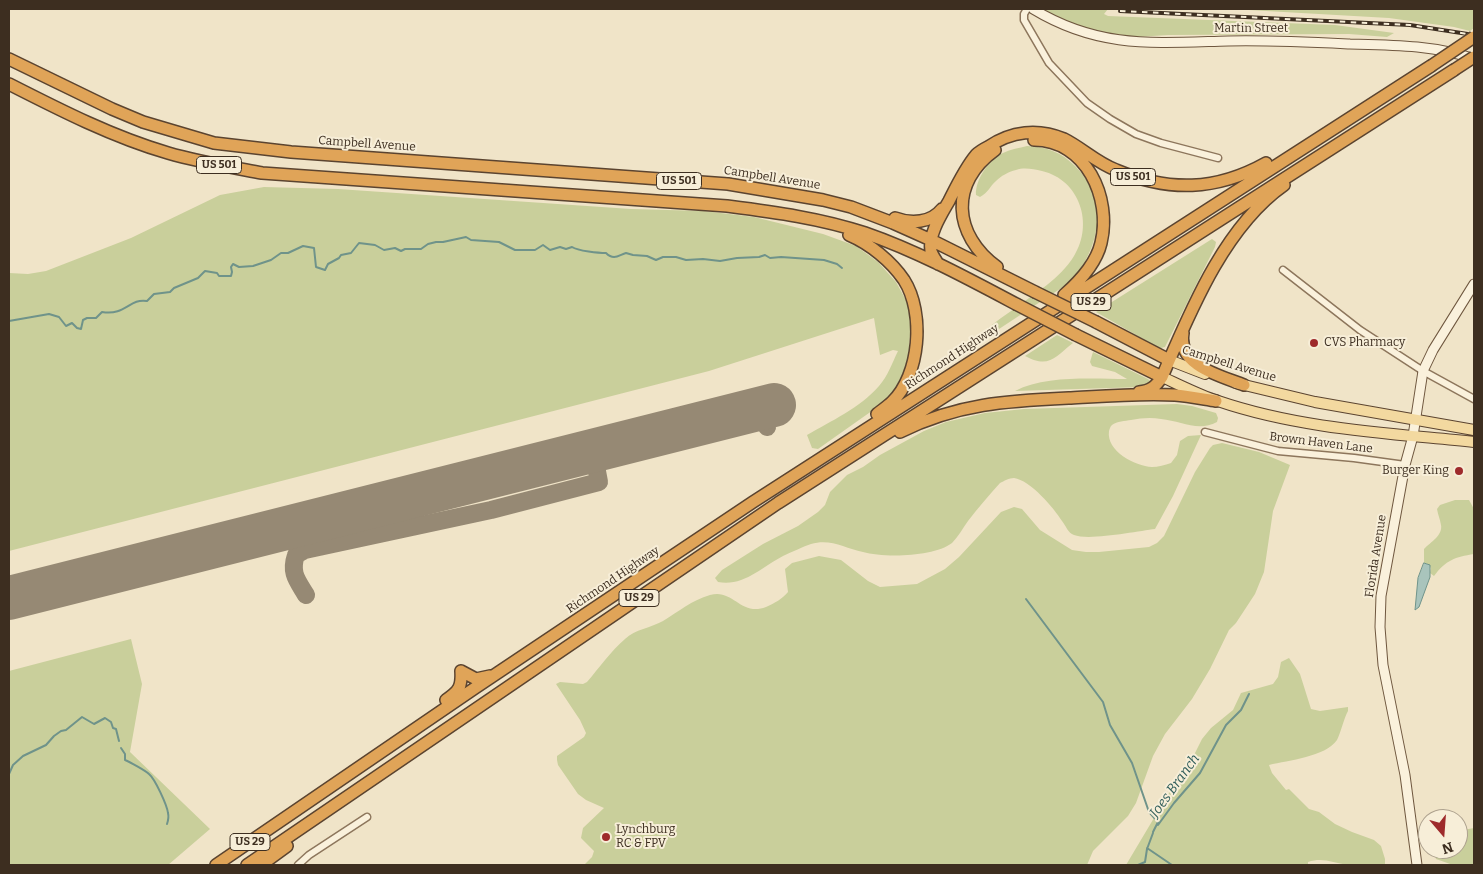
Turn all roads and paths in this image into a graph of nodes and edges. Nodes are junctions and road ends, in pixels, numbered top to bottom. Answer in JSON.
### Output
{"nodes":[{"id":1,"x":1027,"y":9,"type":"edge"},
{"id":2,"x":1033,"y":9,"type":"edge"},
{"id":3,"x":1474,"y":37,"type":"edge"},
{"id":4,"x":1474,"y":58,"type":"edge"},
{"id":5,"x":9,"y":59,"type":"edge"},
{"id":6,"x":9,"y":84,"type":"edge"},
{"id":7,"x":1342,"y":122,"type":"junction"},
{"id":8,"x":1364,"y":128,"type":"junction"},
{"id":9,"x":1218,"y":158,"type":"dead end"},
{"id":10,"x":950,"y":200,"type":"junction"},
{"id":11,"x":851,"y":208,"type":"junction"},
{"id":12,"x":781,"y":213,"type":"junction"},
{"id":13,"x":931,"y":240,"type":"junction"},
{"id":14,"x":938,"y":264,"type":"junction"},
{"id":15,"x":1282,"y":270,"type":"dead end"},
{"id":16,"x":1019,"y":284,"type":"junction"},
{"id":17,"x":1474,"y":284,"type":"edge"},
{"id":18,"x":1030,"y":323,"type":"junction"},
{"id":19,"x":1185,"y":323,"type":"junction"},
{"id":20,"x":1169,"y":360,"type":"junction"},
{"id":21,"x":1423,"y":371,"type":"junction"},
{"id":22,"x":1162,"y":377,"type":"junction"},
{"id":23,"x":1244,"y":385,"type":"junction"},
{"id":24,"x":1096,"y":396,"type":"junction"},
{"id":25,"x":1474,"y":399,"type":"edge"},
{"id":26,"x":1216,"y":401,"type":"junction"},
{"id":27,"x":1415,"y":421,"type":"junction"},
{"id":28,"x":1474,"y":430,"type":"edge"},
{"id":29,"x":1205,"y":432,"type":"dead end"},
{"id":30,"x":1413,"y":436,"type":"junction"},
{"id":31,"x":1474,"y":442,"type":"edge"},
{"id":32,"x":844,"y":443,"type":"junction"},
{"id":33,"x":1406,"y":465,"type":"junction"},
{"id":34,"x":820,"y":476,"type":"junction"},
{"id":35,"x":499,"y":673,"type":"junction"},
{"id":36,"x":383,"y":772,"type":"junction"},
{"id":37,"x":309,"y":801,"type":"junction"},
{"id":38,"x":367,"y":816,"type":"dead end"},
{"id":39,"x":216,"y":865,"type":"edge"},
{"id":40,"x":247,"y":865,"type":"edge"},
{"id":41,"x":260,"y":865,"type":"edge"},
{"id":42,"x":298,"y":865,"type":"edge"},
{"id":43,"x":1417,"y":865,"type":"edge"}],
"edges":[{"from":1,"to":9,"type":"street"},
{"from":2,"to":4,"type":"street","name":"Martin Street"},
{"from":3,"to":7,"type":"highway","number":"US 29","bridge":true},
{"from":4,"to":8,"type":"highway","number":"US 29","bridge":true},
{"from":5,"to":11,"type":"highway","name":"Campbell Avenue","number":"US 501"},
{"from":6,"to":12,"type":"highway","number":"US 501"},
{"from":7,"to":10,"type":"highway","number":"US 501"},
{"from":7,"to":18,"type":"highway","number":"US 29"},
{"from":8,"to":19,"type":"highway"},
{"from":8,"to":34,"type":"highway","number":"US 29"},
{"from":10,"to":11,"type":"highway","number":"US 501"},
{"from":10,"to":13,"type":"highway"},
{"from":11,"to":13,"type":"highway","name":"Campbell Avenue"},
{"from":12,"to":14,"type":"highway","number":"US 501"},
{"from":12,"to":32,"type":"highway"},
{"from":13,"to":14,"type":"highway"},
{"from":13,"to":16,"type":"highway","name":"Campbell Avenue"},
{"from":14,"to":22,"type":"highway","number":"US 501","bridge":true},
{"from":15,"to":21,"type":"street"},
{"from":16,"to":18,"type":"highway"},
{"from":16,"to":20,"type":"highway","name":"Campbell Avenue","bridge":true},
{"from":17,"to":21,"type":"street"},
{"from":18,"to":32,"type":"highway","name":"Richmond Highway","number":"US 29"},
{"from":19,"to":20,"type":"highway"},
{"from":19,"to":23,"type":"highway"},
{"from":20,"to":22,"type":"highway"},
{"from":20,"to":23,"type":"main road","name":"Campbell Avenue"},
{"from":21,"to":25,"type":"street"},
{"from":21,"to":27,"type":"street","name":"Florida Avenue"},
{"from":22,"to":24,"type":"highway"},
{"from":22,"to":26,"type":"main road"},
{"from":23,"to":27,"type":"main road","name":"Campbell Avenue"},
{"from":24,"to":26,"type":"highway"},
{"from":24,"to":34,"type":"highway"},
{"from":26,"to":30,"type":"main road"},
{"from":27,"to":28,"type":"main road","name":"Campbell Avenue"},
{"from":27,"to":30,"type":"street","name":"Florida Avenue"},
{"from":29,"to":33,"type":"street","name":"Brown Haven Lane"},
{"from":30,"to":31,"type":"main road"},
{"from":30,"to":33,"type":"street","name":"Florida Avenue"},
{"from":32,"to":35,"type":"highway","name":"Richmond Highway","number":"US 29"},
{"from":33,"to":43,"type":"street","name":"Florida Avenue"},
{"from":34,"to":36,"type":"highway","number":"US 29"},
{"from":35,"to":37,"type":"highway","name":"Richmond Highway","number":"US 29"},
{"from":35,"to":37,"type":"highway"},
{"from":36,"to":40,"type":"highway","number":"US 29"},
{"from":36,"to":41,"type":"highway"},
{"from":37,"to":39,"type":"highway","name":"Richmond Highway","number":"US 29"},
{"from":38,"to":42,"type":"street"}]}
